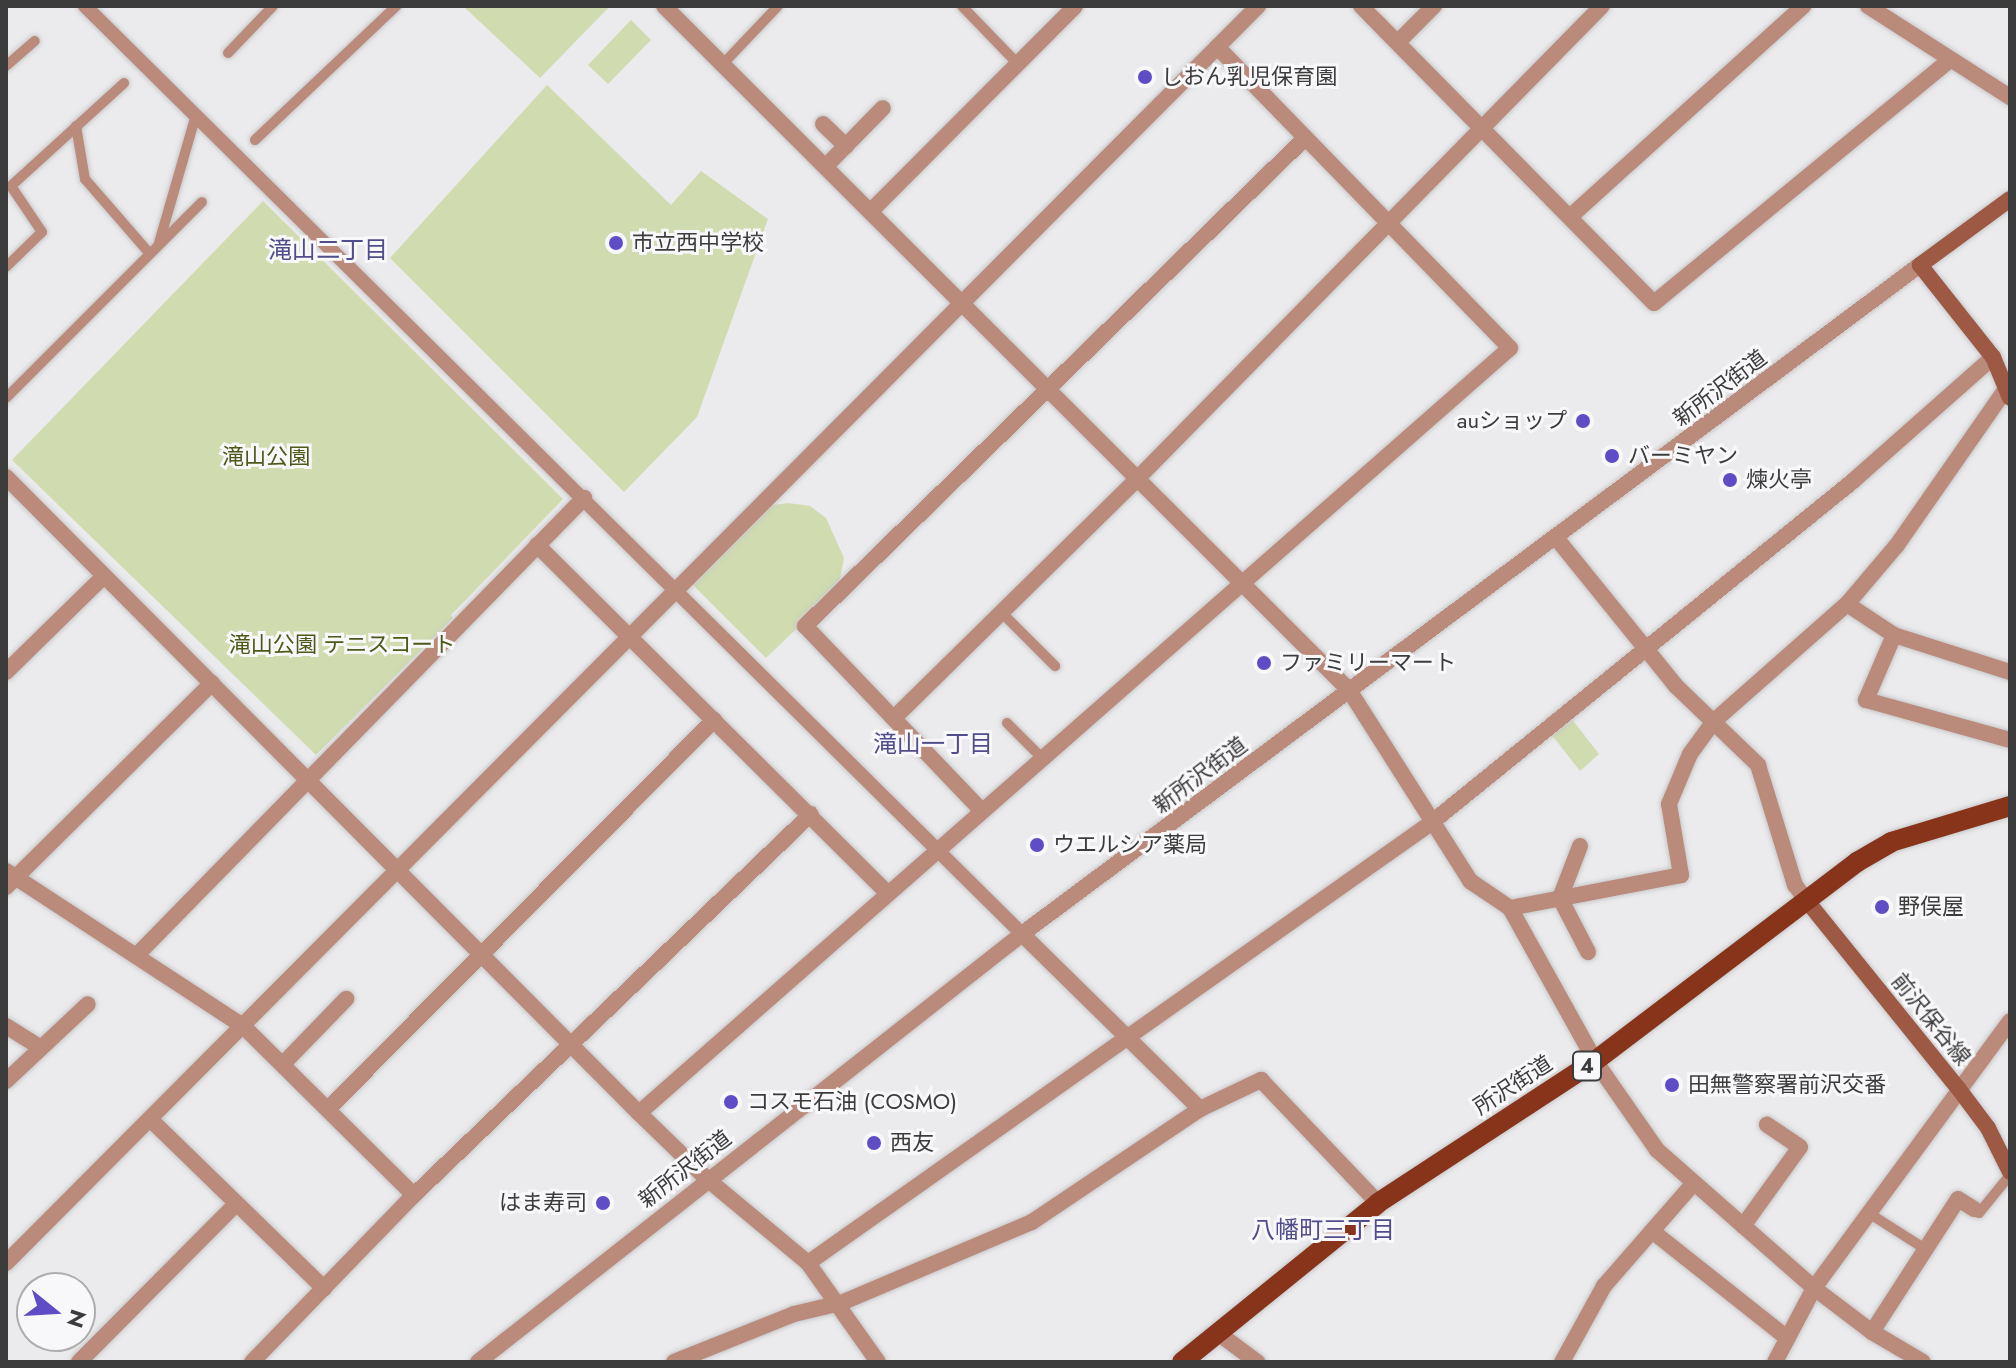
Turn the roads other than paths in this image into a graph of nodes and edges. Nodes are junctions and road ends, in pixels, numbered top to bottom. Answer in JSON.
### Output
{"nodes":[{"id":1,"x":85,"y":6,"type":"edge"},
{"id":2,"x":273,"y":6,"type":"edge"},
{"id":3,"x":396,"y":6,"type":"edge"},
{"id":4,"x":664,"y":6,"type":"edge"},
{"id":5,"x":778,"y":6,"type":"edge"},
{"id":6,"x":962,"y":6,"type":"edge"},
{"id":7,"x":1075,"y":6,"type":"edge"},
{"id":8,"x":1258,"y":6,"type":"edge"},
{"id":9,"x":1361,"y":6,"type":"edge"},
{"id":10,"x":1434,"y":6,"type":"edge"},
{"id":11,"x":1602,"y":6,"type":"edge"},
{"id":12,"x":1803,"y":6,"type":"edge"},
{"id":13,"x":1868,"y":6,"type":"edge"},
{"id":14,"x":35,"y":41,"type":"dead end"},
{"id":15,"x":1398,"y":42,"type":"junction"},
{"id":16,"x":1217,"y":47,"type":"junction"},
{"id":17,"x":228,"y":53,"type":"dead end"},
{"id":18,"x":1951,"y":59,"type":"junction"},
{"id":19,"x":1017,"y":63,"type":"junction"},
{"id":20,"x":722,"y":65,"type":"junction"},
{"id":21,"x":6,"y":66,"type":"edge"},
{"id":22,"x":124,"y":83,"type":"dead end"},
{"id":23,"x":2010,"y":97,"type":"edge"},
{"id":24,"x":883,"y":108,"type":"dead end"},
{"id":25,"x":196,"y":115,"type":"junction"},
{"id":26,"x":823,"y":124,"type":"dead end"},
{"id":27,"x":76,"y":126,"type":"junction"},
{"id":28,"x":1482,"y":126,"type":"junction"},
{"id":29,"x":1305,"y":138,"type":"junction"},
{"id":30,"x":255,"y":140,"type":"dead end"},
{"id":31,"x":846,"y":146,"type":"junction"},
{"id":32,"x":826,"y":166,"type":"junction"},
{"id":33,"x":2010,"y":199,"type":"edge"},
{"id":34,"x":202,"y":202,"type":"dead end"},
{"id":35,"x":871,"y":211,"type":"junction"},
{"id":36,"x":1572,"y":215,"type":"junction"},
{"id":37,"x":1387,"y":222,"type":"junction"},
{"id":38,"x":158,"y":245,"type":"junction"},
{"id":39,"x":150,"y":254,"type":"junction"},
{"id":40,"x":1920,"y":265,"type":"junction"},
{"id":41,"x":6,"y":267,"type":"edge"},
{"id":42,"x":961,"y":304,"type":"junction"},
{"id":43,"x":1993,"y":357,"type":"junction"},
{"id":44,"x":2009,"y":389,"type":"edge"},
{"id":45,"x":1050,"y":391,"type":"junction"},
{"id":46,"x":6,"y":398,"type":"edge"},
{"id":47,"x":1137,"y":479,"type":"junction"},
{"id":48,"x":8,"y":484,"type":"edge"},
{"id":49,"x":584,"y":498,"type":"junction"},
{"id":50,"x":1557,"y":539,"type":"junction"},
{"id":51,"x":537,"y":545,"type":"junction"},
{"id":52,"x":104,"y":576,"type":"junction"},
{"id":53,"x":1242,"y":585,"type":"junction"},
{"id":54,"x":676,"y":590,"type":"junction"},
{"id":55,"x":1847,"y":604,"type":"junction"},
{"id":56,"x":1000,"y":611,"type":"junction"},
{"id":57,"x":1894,"y":635,"type":"junction"},
{"id":58,"x":630,"y":636,"type":"junction"},
{"id":59,"x":1646,"y":652,"type":"junction"},
{"id":60,"x":1055,"y":666,"type":"dead end"},
{"id":61,"x":6,"y":672,"type":"edge"},
{"id":62,"x":2010,"y":672,"type":"edge"},
{"id":63,"x":212,"y":683,"type":"junction"},
{"id":64,"x":1349,"y":690,"type":"junction"},
{"id":65,"x":894,"y":718,"type":"junction"},
{"id":66,"x":714,"y":720,"type":"junction"},
{"id":67,"x":1713,"y":722,"type":"junction"},
{"id":68,"x":1007,"y":723,"type":"dead end"},
{"id":69,"x":2010,"y":740,"type":"edge"},
{"id":70,"x":1042,"y":758,"type":"junction"},
{"id":71,"x":307,"y":779,"type":"junction"},
{"id":72,"x":2010,"y":806,"type":"edge"},
{"id":73,"x":982,"y":811,"type":"junction"},
{"id":74,"x":811,"y":814,"type":"junction"},
{"id":75,"x":1431,"y":823,"type":"junction"},
{"id":76,"x":1580,"y":846,"type":"dead end"},
{"id":77,"x":936,"y":851,"type":"junction"},
{"id":78,"x":396,"y":869,"type":"junction"},
{"id":79,"x":9,"y":879,"type":"edge"},
{"id":80,"x":887,"y":893,"type":"junction"},
{"id":81,"x":1560,"y":898,"type":"junction"},
{"id":82,"x":1807,"y":901,"type":"junction"},
{"id":83,"x":1510,"y":908,"type":"junction"},
{"id":84,"x":1022,"y":934,"type":"junction"},
{"id":85,"x":1588,"y":952,"type":"dead end"},
{"id":86,"x":136,"y":956,"type":"junction"},
{"id":87,"x":483,"y":956,"type":"junction"},
{"id":88,"x":346,"y":999,"type":"dead end"},
{"id":89,"x":88,"y":1004,"type":"dead end"},
{"id":90,"x":2010,"y":1021,"type":"edge"},
{"id":91,"x":6,"y":1026,"type":"edge"},
{"id":92,"x":243,"y":1026,"type":"junction"},
{"id":93,"x":1126,"y":1038,"type":"junction"},
{"id":94,"x":571,"y":1044,"type":"junction"},
{"id":95,"x":40,"y":1047,"type":"junction"},
{"id":96,"x":1595,"y":1061,"type":"junction"},
{"id":97,"x":283,"y":1064,"type":"junction"},
{"id":98,"x":6,"y":1081,"type":"edge"},
{"id":99,"x":1958,"y":1088,"type":"junction"},
{"id":100,"x":329,"y":1108,"type":"junction"},
{"id":101,"x":1200,"y":1109,"type":"junction"},
{"id":102,"x":639,"y":1113,"type":"junction"},
{"id":103,"x":150,"y":1119,"type":"junction"},
{"id":104,"x":1767,"y":1125,"type":"dead end"},
{"id":105,"x":2010,"y":1174,"type":"edge"},
{"id":106,"x":707,"y":1179,"type":"junction"},
{"id":107,"x":1693,"y":1184,"type":"junction"},
{"id":108,"x":414,"y":1195,"type":"junction"},
{"id":109,"x":1378,"y":1203,"type":"junction"},
{"id":110,"x":236,"y":1204,"type":"junction"},
{"id":111,"x":1974,"y":1209,"type":"joint"},
{"id":112,"x":1867,"y":1212,"type":"junction"},
{"id":113,"x":1743,"y":1226,"type":"junction"},
{"id":114,"x":1652,"y":1231,"type":"junction"},
{"id":115,"x":1925,"y":1249,"type":"junction"},
{"id":116,"x":9,"y":1256,"type":"edge"},
{"id":117,"x":808,"y":1263,"type":"junction"},
{"id":118,"x":324,"y":1288,"type":"junction"},
{"id":119,"x":1814,"y":1288,"type":"junction"},
{"id":120,"x":841,"y":1303,"type":"junction"},
{"id":121,"x":1872,"y":1332,"type":"junction"},
{"id":122,"x":1218,"y":1333,"type":"junction"},
{"id":123,"x":1787,"y":1338,"type":"junction"},
{"id":124,"x":483,"y":1361,"type":"edge"},
{"id":125,"x":79,"y":1362,"type":"edge"},
{"id":126,"x":252,"y":1362,"type":"edge"},
{"id":127,"x":674,"y":1362,"type":"edge"},
{"id":128,"x":878,"y":1362,"type":"edge"},
{"id":129,"x":1182,"y":1362,"type":"edge"},
{"id":130,"x":1257,"y":1362,"type":"edge"},
{"id":131,"x":1562,"y":1362,"type":"edge"},
{"id":132,"x":1775,"y":1362,"type":"edge"},
{"id":133,"x":1923,"y":1362,"type":"edge"}],
"edges":[{"from":1,"to":25,"type":"street"},
{"from":2,"to":17,"type":"lane"},
{"from":3,"to":30,"type":"lane"},
{"from":4,"to":20,"type":"street"},
{"from":5,"to":20,"type":"lane"},
{"from":6,"to":19,"type":"lane"},
{"from":7,"to":19,"type":"street"},
{"from":8,"to":16,"type":"street"},
{"from":9,"to":15,"type":"street"},
{"from":10,"to":15,"type":"street"},
{"from":11,"to":28,"type":"street"},
{"from":12,"to":36,"type":"street"},
{"from":13,"to":18,"type":"street"},
{"from":14,"to":21,"type":"lane"},
{"from":15,"to":28,"type":"street"},
{"from":16,"to":29,"type":"street"},
{"from":16,"to":42,"type":"street"},
{"from":18,"to":23,"type":"street"},
{"from":18,"to":36,"type":"street"},
{"from":19,"to":35,"type":"street"},
{"from":20,"to":32,"type":"street"},
{"from":22,"to":27,"type":"lane"},
{"from":24,"to":31,"type":"street"},
{"from":25,"to":38,"type":"lane"},
{"from":25,"to":49,"type":"street"},
{"from":26,"to":31,"type":"street"},
{"from":27,"to":39,"type":"lane"},
{"from":27,"to":41,"type":"lane"},
{"from":28,"to":36,"type":"street"},
{"from":28,"to":37,"type":"street"},
{"from":29,"to":37,"type":"street"},
{"from":29,"to":45,"type":"street"},
{"from":31,"to":32,"type":"street"},
{"from":32,"to":35,"type":"street"},
{"from":33,"to":40,"type":"main road"},
{"from":34,"to":38,"type":"lane"},
{"from":35,"to":42,"type":"street"},
{"from":37,"to":47,"type":"street"},
{"from":37,"to":53,"type":"street"},
{"from":38,"to":39,"type":"lane"},
{"from":39,"to":46,"type":"lane"},
{"from":40,"to":43,"type":"main road"},
{"from":40,"to":50,"type":"street","name":"新所沢街道"},
{"from":42,"to":45,"type":"street"},
{"from":42,"to":54,"type":"street"},
{"from":43,"to":44,"type":"main road"},
{"from":43,"to":59,"type":"street"},
{"from":44,"to":55,"type":"street"},
{"from":45,"to":47,"type":"street"},
{"from":45,"to":65,"type":"street"},
{"from":47,"to":53,"type":"street"},
{"from":47,"to":56,"type":"street"},
{"from":48,"to":52,"type":"street"},
{"from":49,"to":51,"type":"street"},
{"from":49,"to":54,"type":"street"},
{"from":50,"to":59,"type":"street"},
{"from":50,"to":64,"type":"street","name":"新所沢街道"},
{"from":51,"to":58,"type":"street"},
{"from":51,"to":71,"type":"street"},
{"from":52,"to":61,"type":"street"},
{"from":52,"to":63,"type":"street"},
{"from":53,"to":64,"type":"street"},
{"from":53,"to":70,"type":"street"},
{"from":54,"to":58,"type":"street"},
{"from":54,"to":77,"type":"street"},
{"from":55,"to":57,"type":"street"},
{"from":55,"to":67,"type":"street"},
{"from":56,"to":60,"type":"lane"},
{"from":56,"to":65,"type":"street"},
{"from":57,"to":62,"type":"street"},
{"from":57,"to":69,"type":"street"},
{"from":58,"to":66,"type":"street"},
{"from":58,"to":78,"type":"street"},
{"from":59,"to":67,"type":"street"},
{"from":59,"to":75,"type":"street"},
{"from":63,"to":71,"type":"street"},
{"from":63,"to":79,"type":"street"},
{"from":64,"to":75,"type":"street"},
{"from":64,"to":84,"type":"street","name":"新所沢街道"},
{"from":65,"to":73,"type":"street"},
{"from":66,"to":74,"type":"street"},
{"from":66,"to":87,"type":"street"},
{"from":67,"to":81,"type":"street"},
{"from":67,"to":82,"type":"street"},
{"from":68,"to":70,"type":"lane"},
{"from":70,"to":73,"type":"street"},
{"from":71,"to":78,"type":"street"},
{"from":71,"to":86,"type":"street"},
{"from":72,"to":82,"type":"main road","name":"所沢街道","number":"4"},
{"from":73,"to":77,"type":"street"},
{"from":74,"to":80,"type":"street"},
{"from":74,"to":94,"type":"street"},
{"from":75,"to":83,"type":"street"},
{"from":75,"to":93,"type":"street"},
{"from":76,"to":81,"type":"street"},
{"from":77,"to":80,"type":"street"},
{"from":77,"to":84,"type":"street"},
{"from":78,"to":87,"type":"street"},
{"from":78,"to":92,"type":"street"},
{"from":79,"to":86,"type":"street"},
{"from":80,"to":102,"type":"street"},
{"from":81,"to":83,"type":"street"},
{"from":81,"to":85,"type":"street"},
{"from":82,"to":96,"type":"main road","name":"所沢街道","number":"4"},
{"from":82,"to":99,"type":"main road","name":"前沢保谷線"},
{"from":83,"to":96,"type":"street"},
{"from":84,"to":93,"type":"street"},
{"from":84,"to":106,"type":"street","name":"新所沢街道"},
{"from":86,"to":92,"type":"street"},
{"from":87,"to":94,"type":"street"},
{"from":87,"to":100,"type":"street"},
{"from":88,"to":97,"type":"street"},
{"from":89,"to":95,"type":"street"},
{"from":90,"to":99,"type":"street"},
{"from":91,"to":95,"type":"street"},
{"from":92,"to":97,"type":"street"},
{"from":92,"to":103,"type":"street"},
{"from":93,"to":101,"type":"street"},
{"from":93,"to":117,"type":"street"},
{"from":94,"to":102,"type":"street"},
{"from":94,"to":108,"type":"street"},
{"from":95,"to":98,"type":"street"},
{"from":96,"to":107,"type":"street"},
{"from":96,"to":109,"type":"main road","name":"所沢街道","number":"4"},
{"from":97,"to":100,"type":"street"},
{"from":99,"to":105,"type":"main road","name":"前沢保谷線"},
{"from":99,"to":112,"type":"street"},
{"from":100,"to":108,"type":"street"},
{"from":101,"to":109,"type":"street"},
{"from":101,"to":120,"type":"street"},
{"from":102,"to":106,"type":"street"},
{"from":103,"to":110,"type":"street"},
{"from":103,"to":116,"type":"street"},
{"from":104,"to":113,"type":"street"},
{"from":105,"to":111,"type":"lane"},
{"from":106,"to":117,"type":"street"},
{"from":106,"to":124,"type":"street","name":"新所沢街道"},
{"from":107,"to":113,"type":"street"},
{"from":107,"to":114,"type":"street"},
{"from":108,"to":118,"type":"street"},
{"from":109,"to":122,"type":"main road","name":"所沢街道","number":"4"},
{"from":110,"to":118,"type":"street"},
{"from":110,"to":125,"type":"street"},
{"from":111,"to":115,"type":"street"},
{"from":112,"to":115,"type":"lane"},
{"from":112,"to":119,"type":"street"},
{"from":113,"to":119,"type":"street"},
{"from":114,"to":123,"type":"street"},
{"from":114,"to":131,"type":"street"},
{"from":115,"to":121,"type":"street"},
{"from":117,"to":120,"type":"street"},
{"from":118,"to":126,"type":"street"},
{"from":119,"to":121,"type":"street"},
{"from":119,"to":123,"type":"street"},
{"from":120,"to":127,"type":"street"},
{"from":120,"to":128,"type":"street"},
{"from":121,"to":133,"type":"street"},
{"from":122,"to":129,"type":"main road","name":"所沢街道","number":"4"},
{"from":122,"to":130,"type":"street"},
{"from":123,"to":132,"type":"street"}]}
